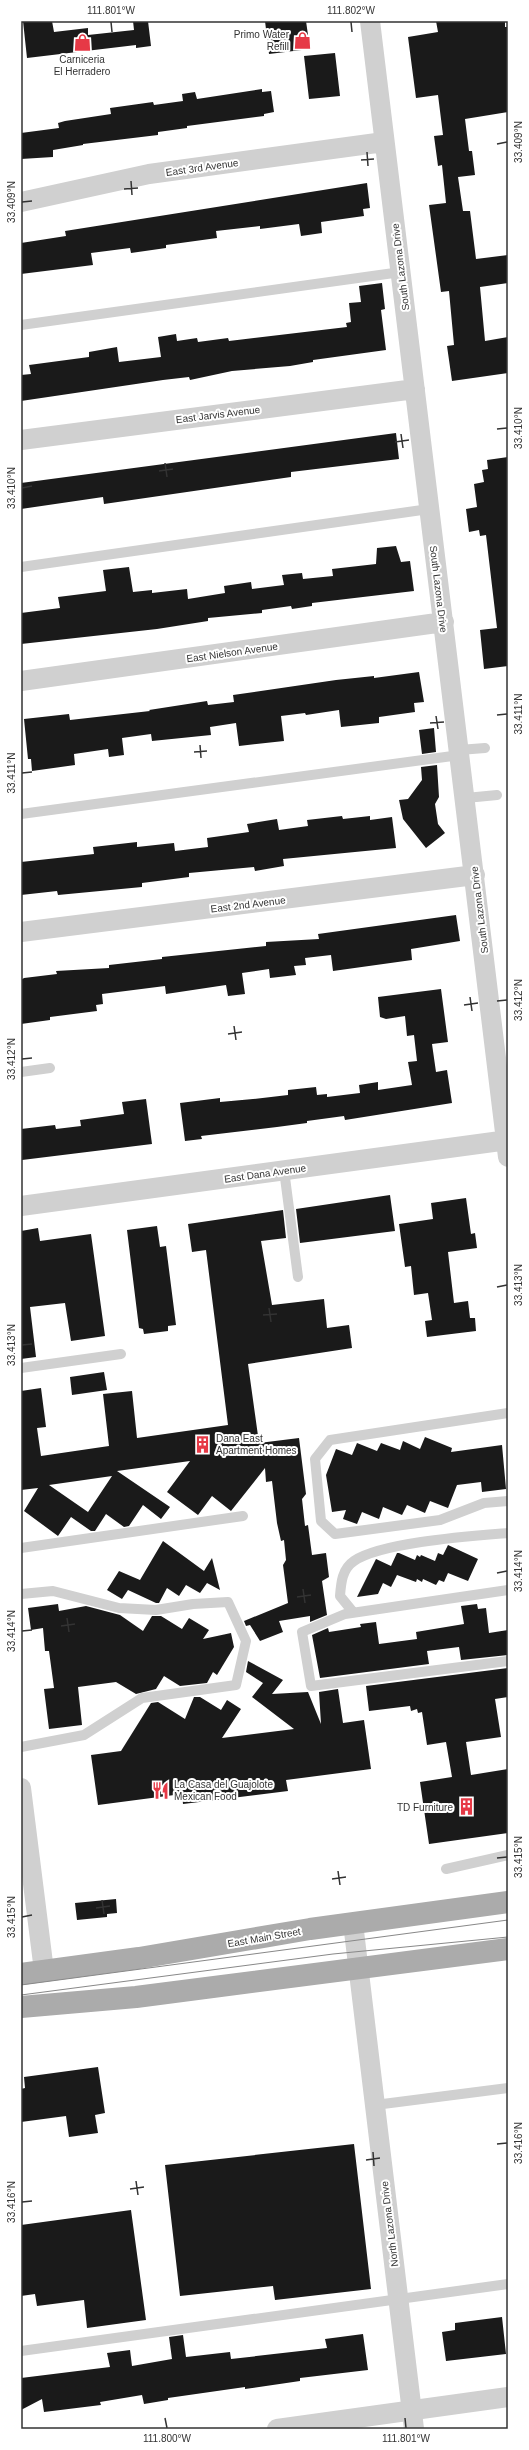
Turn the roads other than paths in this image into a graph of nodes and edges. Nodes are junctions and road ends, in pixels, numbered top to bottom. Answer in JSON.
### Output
{"nodes":[{"id":1,"x":370,"y":21,"type":"edge"},
{"id":2,"x":384,"y":142,"type":"junction"},
{"id":3,"x":21,"y":202,"type":"edge"},
{"id":4,"x":400,"y":272,"type":"junction"},
{"id":5,"x":21,"y":325,"type":"edge"},
{"id":6,"x":415,"y":388,"type":"junction"},
{"id":7,"x":21,"y":440,"type":"edge"},
{"id":8,"x":429,"y":508,"type":"junction"},
{"id":9,"x":21,"y":567,"type":"edge"},
{"id":10,"x":444,"y":622,"type":"junction"},
{"id":11,"x":21,"y":681,"type":"edge"},
{"id":12,"x":485,"y":748,"type":"dead end"},
{"id":13,"x":460,"y":753,"type":"junction"},
{"id":14,"x":497,"y":795,"type":"dead end"},
{"id":15,"x":466,"y":798,"type":"junction"},
{"id":16,"x":21,"y":814,"type":"edge"},
{"id":17,"x":475,"y":875,"type":"junction"},
{"id":18,"x":21,"y":932,"type":"edge"},
{"id":19,"x":50,"y":1068,"type":"dead end"},
{"id":20,"x":21,"y":1072,"type":"edge"},
{"id":21,"x":507,"y":1146,"type":"edge"},
{"id":22,"x":284,"y":1170,"type":"junction"},
{"id":23,"x":21,"y":1206,"type":"edge"},
{"id":24,"x":298,"y":1277,"type":"dead end"},
{"id":25,"x":121,"y":1354,"type":"dead end"},
{"id":26,"x":21,"y":1368,"type":"edge"},
{"id":27,"x":508,"y":1413,"type":"edge"},
{"id":28,"x":508,"y":1501,"type":"edge"},
{"id":29,"x":243,"y":1516,"type":"dead end"},
{"id":30,"x":508,"y":1533,"type":"edge"},
{"id":31,"x":21,"y":1548,"type":"edge"},
{"id":32,"x":508,"y":1590,"type":"edge"},
{"id":33,"x":21,"y":1594,"type":"edge"},
{"id":34,"x":353,"y":1612,"type":"junction"},
{"id":35,"x":508,"y":1661,"type":"edge"},
{"id":36,"x":21,"y":1747,"type":"edge"},
{"id":37,"x":21,"y":1788,"type":"edge"},
{"id":38,"x":508,"y":1855,"type":"edge"},
{"id":39,"x":446,"y":1869,"type":"dead end"},
{"id":40,"x":508,"y":1902,"type":"edge"},
{"id":41,"x":353,"y":1923,"type":"junction"},
{"id":42,"x":508,"y":1949,"type":"edge"},
{"id":43,"x":358,"y":1968,"type":"junction"},
{"id":44,"x":44,"y":1971,"type":"junction"},
{"id":45,"x":21,"y":1974,"type":"edge"},
{"id":46,"x":21,"y":2007,"type":"edge"},
{"id":47,"x":508,"y":2088,"type":"edge"},
{"id":48,"x":375,"y":2105,"type":"junction"},
{"id":49,"x":508,"y":2284,"type":"edge"},
{"id":50,"x":398,"y":2300,"type":"junction"},
{"id":51,"x":21,"y":2351,"type":"edge"},
{"id":52,"x":508,"y":2397,"type":"edge"},
{"id":53,"x":413,"y":2420,"type":"edge"},
{"id":54,"x":277,"y":2429,"type":"edge"}],
"edges":[{"from":1,"to":2,"type":"street","name":"South Lazona Drive"},
{"from":2,"to":3,"type":"street","name":"East 3rd Avenue"},
{"from":2,"to":4,"type":"street","name":"South Lazona Drive"},
{"from":4,"to":5,"type":"lane"},
{"from":4,"to":6,"type":"street","name":"South Lazona Drive"},
{"from":6,"to":7,"type":"street","name":"East Jarvis Avenue"},
{"from":6,"to":8,"type":"street","name":"South Lazona Drive"},
{"from":8,"to":9,"type":"lane"},
{"from":8,"to":10,"type":"street","name":"South Lazona Drive"},
{"from":10,"to":11,"type":"street","name":"East Nielson Avenue"},
{"from":10,"to":13,"type":"street","name":"South Lazona Drive"},
{"from":12,"to":13,"type":"lane"},
{"from":13,"to":15,"type":"street","name":"South Lazona Drive"},
{"from":13,"to":16,"type":"lane"},
{"from":14,"to":15,"type":"lane"},
{"from":15,"to":17,"type":"street","name":"South Lazona Drive"},
{"from":17,"to":18,"type":"street","name":"East 2nd Avenue"},
{"from":17,"to":21,"type":"street","name":"South Lazona Drive"},
{"from":19,"to":20,"type":"lane"},
{"from":21,"to":22,"type":"street","name":"East Dana Avenue"},
{"from":22,"to":23,"type":"street","name":"East Dana Avenue"},
{"from":22,"to":24,"type":"lane"},
{"from":25,"to":26,"type":"lane"},
{"from":27,"to":28,"type":"lane"},
{"from":29,"to":31,"type":"lane"},
{"from":30,"to":34,"type":"lane"},
{"from":32,"to":34,"type":"lane"},
{"from":33,"to":36,"type":"lane"},
{"from":34,"to":35,"type":"lane"},
{"from":37,"to":44,"type":"street"},
{"from":38,"to":39,"type":"lane"},
{"from":40,"to":41,"type":"main road","name":"East Main Street"},
{"from":41,"to":43,"type":"street","name":"North Lazona Drive"},
{"from":41,"to":44,"type":"main road","name":"East Main Street"},
{"from":42,"to":43,"type":"main road"},
{"from":43,"to":46,"type":"main road"},
{"from":43,"to":48,"type":"street","name":"North Lazona Drive"},
{"from":44,"to":45,"type":"main road","name":"East Main Street"},
{"from":47,"to":48,"type":"lane"},
{"from":48,"to":50,"type":"street","name":"North Lazona Drive"},
{"from":49,"to":50,"type":"lane"},
{"from":50,"to":51,"type":"lane"},
{"from":50,"to":53,"type":"street","name":"North Lazona Drive"},
{"from":52,"to":53,"type":"street"},
{"from":53,"to":54,"type":"street"}]}
